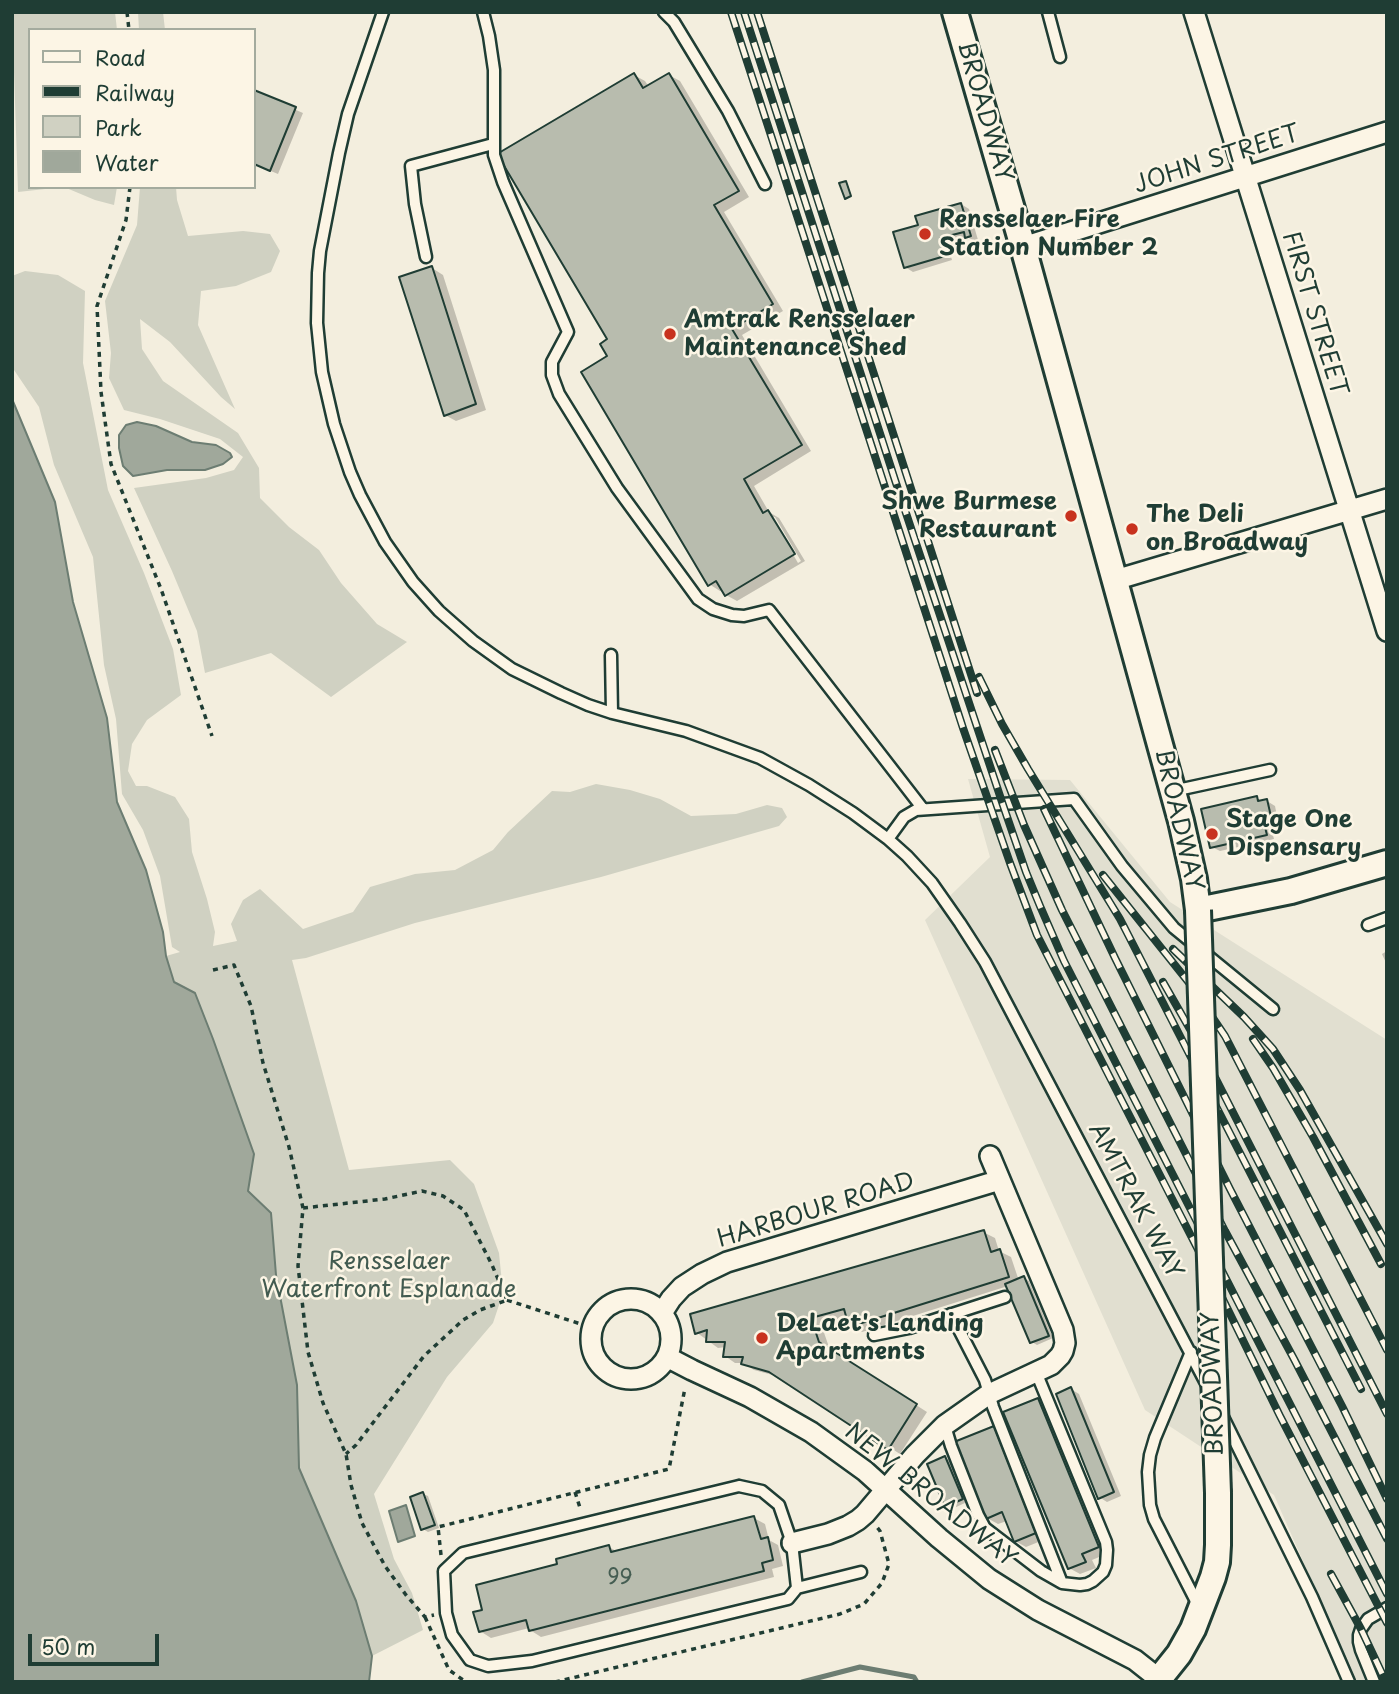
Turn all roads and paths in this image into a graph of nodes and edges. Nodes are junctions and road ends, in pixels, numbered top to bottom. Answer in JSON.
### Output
{"nodes":[{"id":1,"x":383,"y":12,"type":"edge"},
{"id":2,"x":483,"y":12,"type":"edge"},
{"id":3,"x":664,"y":12,"type":"edge"},
{"id":4,"x":955,"y":12,"type":"edge"},
{"id":5,"x":1048,"y":12,"type":"edge"},
{"id":6,"x":1194,"y":12,"type":"edge"},
{"id":7,"x":1060,"y":57,"type":"dead end"},
{"id":8,"x":1387,"y":132,"type":"edge"},
{"id":9,"x":493,"y":144,"type":"junction"},
{"id":10,"x":1245,"y":177,"type":"junction"},
{"id":11,"x":765,"y":184,"type":"dead end"},
{"id":12,"x":130,"y":189,"type":"edge"},
{"id":13,"x":1023,"y":247,"type":"junction"},
{"id":14,"x":426,"y":257,"type":"dead end"},
{"id":15,"x":1387,"y":499,"type":"edge"},
{"id":16,"x":1349,"y":510,"type":"junction"},
{"id":17,"x":1115,"y":580,"type":"junction"},
{"id":18,"x":1387,"y":631,"type":"edge"},
{"id":19,"x":611,"y":655,"type":"dead end"},
{"id":20,"x":611,"y":713,"type":"junction"},
{"id":21,"x":212,"y":736,"type":"dead end"},
{"id":22,"x":1270,"y":770,"type":"dead end"},
{"id":23,"x":1173,"y":791,"type":"junction"},
{"id":24,"x":923,"y":809,"type":"junction"},
{"id":25,"x":888,"y":839,"type":"junction"},
{"id":26,"x":1387,"y":863,"type":"edge"},
{"id":27,"x":1198,"y":910,"type":"junction"},
{"id":28,"x":1387,"y":918,"type":"edge"},
{"id":29,"x":1368,"y":925,"type":"dead end"},
{"id":30,"x":213,"y":970,"type":"dead end"},
{"id":31,"x":1273,"y":1009,"type":"dead end"},
{"id":32,"x":990,"y":1156,"type":"dead end"},
{"id":33,"x":1000,"y":1180,"type":"junction"},
{"id":34,"x":303,"y":1208,"type":"junction"},
{"id":35,"x":1005,"y":1297,"type":"dead end"},
{"id":36,"x":507,"y":1300,"type":"junction"},
{"id":37,"x":662,"y":1313,"type":"junction"},
{"id":38,"x":951,"y":1314,"type":"junction"},
{"id":39,"x":593,"y":1328,"type":"junction"},
{"id":40,"x":874,"y":1335,"type":"dead end"},
{"id":41,"x":1191,"y":1352,"type":"junction"},
{"id":42,"x":667,"y":1357,"type":"junction"},
{"id":43,"x":1036,"y":1372,"type":"junction"},
{"id":44,"x":685,"y":1388,"type":"dead end"},
{"id":45,"x":989,"y":1394,"type":"junction"},
{"id":46,"x":945,"y":1425,"type":"junction"},
{"id":47,"x":346,"y":1454,"type":"junction"},
{"id":48,"x":887,"y":1490,"type":"junction"},
{"id":49,"x":575,"y":1492,"type":"junction"},
{"id":50,"x":865,"y":1514,"type":"junction"},
{"id":51,"x":585,"y":1523,"type":"junction"},
{"id":52,"x":792,"y":1543,"type":"junction"},
{"id":53,"x":444,"y":1571,"type":"junction"},
{"id":54,"x":861,"y":1572,"type":"dead end"},
{"id":55,"x":1062,"y":1583,"type":"junction"},
{"id":56,"x":797,"y":1588,"type":"junction"},
{"id":57,"x":1387,"y":1608,"type":"edge"},
{"id":58,"x":1201,"y":1611,"type":"junction"},
{"id":59,"x":446,"y":1613,"type":"junction"},
{"id":60,"x":425,"y":1617,"type":"junction"},
{"id":61,"x":1160,"y":1680,"type":"edge"},
{"id":62,"x":466,"y":1682,"type":"edge"},
{"id":63,"x":555,"y":1682,"type":"edge"},
{"id":64,"x":1349,"y":1682,"type":"edge"},
{"id":65,"x":1374,"y":1682,"type":"edge"}],
"edges":[{"from":1,"to":20,"type":"lane","name":"AMTRAK WAY"},
{"from":2,"to":9,"type":"lane"},
{"from":3,"to":11,"type":"lane"},
{"from":4,"to":13,"type":"street","name":"BROADWAY"},
{"from":5,"to":7,"type":"lane"},
{"from":6,"to":10,"type":"street","name":"FIRST STREET"},
{"from":8,"to":10,"type":"street","name":"JOHN STREET"},
{"from":9,"to":14,"type":"lane"},
{"from":9,"to":24,"type":"lane"},
{"from":10,"to":13,"type":"street","name":"JOHN STREET"},
{"from":10,"to":16,"type":"street","name":"FIRST STREET"},
{"from":12,"to":21,"type":"path"},
{"from":13,"to":17,"type":"street","name":"BROADWAY"},
{"from":15,"to":16,"type":"street"},
{"from":16,"to":17,"type":"street"},
{"from":16,"to":18,"type":"street","name":"FIRST STREET"},
{"from":17,"to":23,"type":"street","name":"BROADWAY"},
{"from":19,"to":20,"type":"lane"},
{"from":20,"to":25,"type":"lane","name":"AMTRAK WAY"},
{"from":22,"to":23,"type":"lane"},
{"from":23,"to":27,"type":"street","name":"BROADWAY"},
{"from":24,"to":25,"type":"lane"},
{"from":24,"to":31,"type":"lane"},
{"from":25,"to":41,"type":"lane","name":"AMTRAK WAY"},
{"from":26,"to":27,"type":"street"},
{"from":27,"to":58,"type":"street","name":"BROADWAY","bridge":true},
{"from":28,"to":29,"type":"lane"},
{"from":30,"to":34,"type":"path"},
{"from":32,"to":33,"type":"street"},
{"from":33,"to":37,"type":"street","name":"HARBOUR ROAD"},
{"from":33,"to":43,"type":"street"},
{"from":34,"to":36,"type":"path"},
{"from":34,"to":47,"type":"path"},
{"from":35,"to":38,"type":"lane"},
{"from":36,"to":39,"type":"path"},
{"from":36,"to":47,"type":"path"},
{"from":37,"to":39,"type":"street"},
{"from":37,"to":42,"type":"street"},
{"from":38,"to":40,"type":"lane"},
{"from":38,"to":45,"type":"lane"},
{"from":39,"to":42,"type":"street"},
{"from":41,"to":58,"type":"lane"},
{"from":41,"to":64,"type":"lane","name":"AMTRAK WAY"},
{"from":42,"to":48,"type":"street","name":"NEW BROADWAY"},
{"from":43,"to":45,"type":"street"},
{"from":43,"to":55,"type":"lane"},
{"from":44,"to":49,"type":"path"},
{"from":45,"to":46,"type":"street"},
{"from":45,"to":55,"type":"lane"},
{"from":46,"to":48,"type":"street"},
{"from":46,"to":55,"type":"lane"},
{"from":47,"to":60,"type":"path"},
{"from":48,"to":50,"type":"street"},
{"from":48,"to":61,"type":"street","name":"NEW BROADWAY"},
{"from":49,"to":51,"type":"path"},
{"from":49,"to":53,"type":"path"},
{"from":50,"to":52,"type":"street"},
{"from":50,"to":63,"type":"path"},
{"from":51,"to":52,"type":"lane"},
{"from":51,"to":53,"type":"lane"},
{"from":52,"to":56,"type":"lane"},
{"from":53,"to":59,"type":"lane"},
{"from":54,"to":56,"type":"lane"},
{"from":56,"to":59,"type":"lane"},
{"from":57,"to":65,"type":"lane"},
{"from":58,"to":61,"type":"street","name":"BROADWAY"},
{"from":59,"to":60,"type":"path"},
{"from":60,"to":62,"type":"path"}]}
